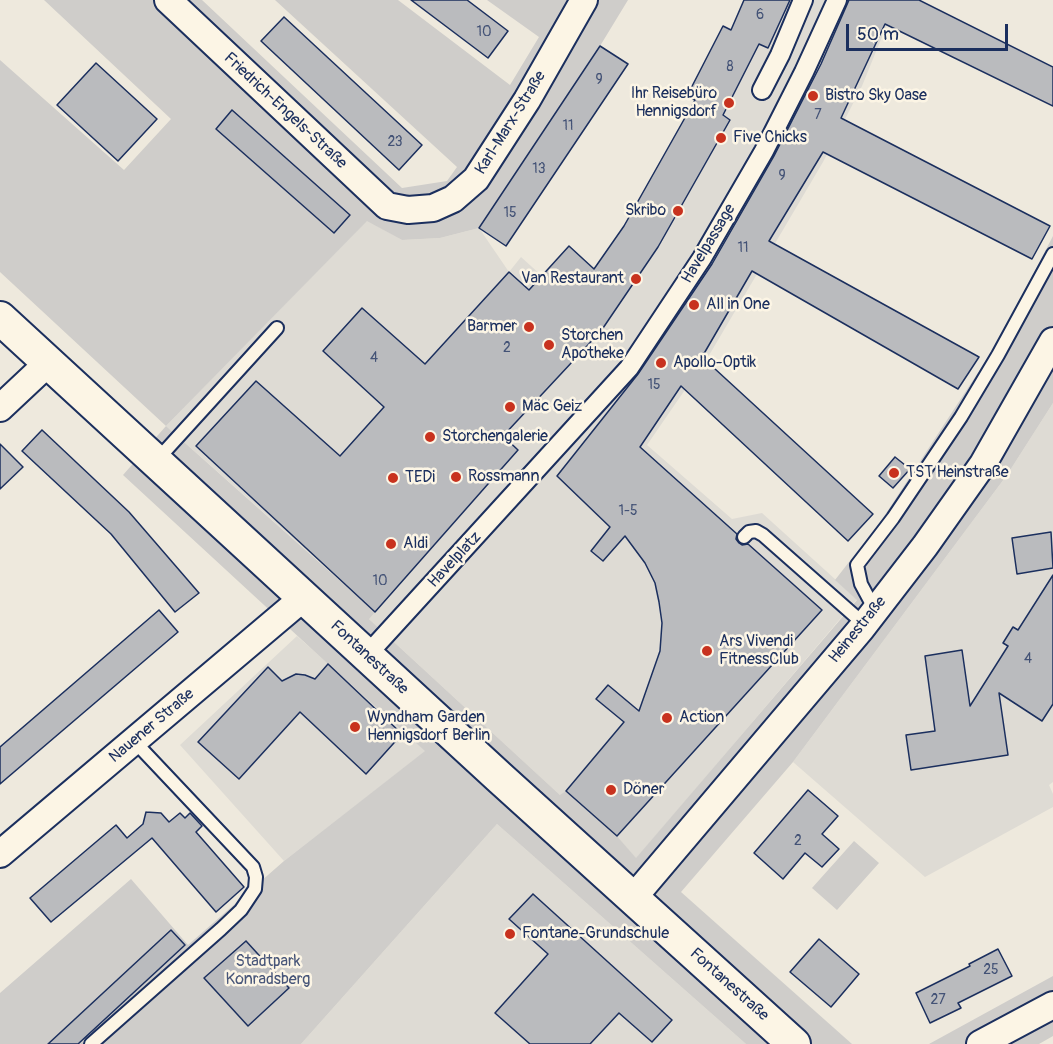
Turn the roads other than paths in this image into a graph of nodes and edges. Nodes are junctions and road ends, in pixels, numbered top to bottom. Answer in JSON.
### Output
{"nodes":[{"id":1,"x":168,"y":0,"type":"edge"},
{"id":2,"x":584,"y":0,"type":"edge"},
{"id":3,"x":803,"y":0,"type":"edge"},
{"id":4,"x":837,"y":0,"type":"edge"},
{"id":5,"x":762,"y":90,"type":"dead end"},
{"id":6,"x":408,"y":210,"type":"joint"},
{"id":7,"x":1053,"y":254,"type":"edge"},
{"id":8,"x":0,"y":318,"type":"edge"},
{"id":9,"x":277,"y":328,"type":"dead end"},
{"id":10,"x":1053,"y":341,"type":"edge"},
{"id":11,"x":48,"y":363,"type":"junction"},
{"id":12,"x":0,"y":408,"type":"edge"},
{"id":13,"x":155,"y":462,"type":"junction"},
{"id":14,"x":543,"y":464,"type":"joint"},
{"id":15,"x":744,"y":537,"type":"dead end"},
{"id":16,"x":303,"y":598,"type":"junction"},
{"id":17,"x":870,"y":617,"type":"junction"},
{"id":18,"x":366,"y":656,"type":"junction"},
{"id":19,"x":134,"y":741,"type":"junction"},
{"id":20,"x":0,"y":854,"type":"edge"},
{"id":21,"x":633,"y":898,"type":"junction"},
{"id":22,"x":1053,"y":1005,"type":"edge"},
{"id":23,"x":91,"y":1044,"type":"edge"},
{"id":24,"x":794,"y":1044,"type":"edge"},
{"id":25,"x":980,"y":1044,"type":"edge"}],
"edges":[{"from":1,"to":6,"type":"street","name":"Friedrich-Engels-Straße"},
{"from":2,"to":6,"type":"street","name":"Karl-Marx-Straße"},
{"from":3,"to":5,"type":"street"},
{"from":4,"to":14,"type":"street","name":"Havelpassage"},
{"from":7,"to":17,"type":"lane"},
{"from":8,"to":11,"type":"street","name":"Fontanestraße"},
{"from":9,"to":13,"type":"lane"},
{"from":10,"to":17,"type":"street","name":"Heinestraße"},
{"from":11,"to":12,"type":"street"},
{"from":11,"to":13,"type":"street","name":"Fontanestraße"},
{"from":13,"to":16,"type":"street","name":"Fontanestraße"},
{"from":14,"to":18,"type":"street","name":"Havelplatz"},
{"from":15,"to":17,"type":"lane"},
{"from":16,"to":18,"type":"street","name":"Fontanestraße"},
{"from":16,"to":19,"type":"street","name":"Nauener Straße"},
{"from":17,"to":21,"type":"street","name":"Heinestraße"},
{"from":18,"to":21,"type":"street","name":"Fontanestraße"},
{"from":19,"to":20,"type":"street","name":"Nauener Straße"},
{"from":19,"to":23,"type":"lane"},
{"from":21,"to":24,"type":"street","name":"Fontanestraße"},
{"from":22,"to":25,"type":"street"}]}
